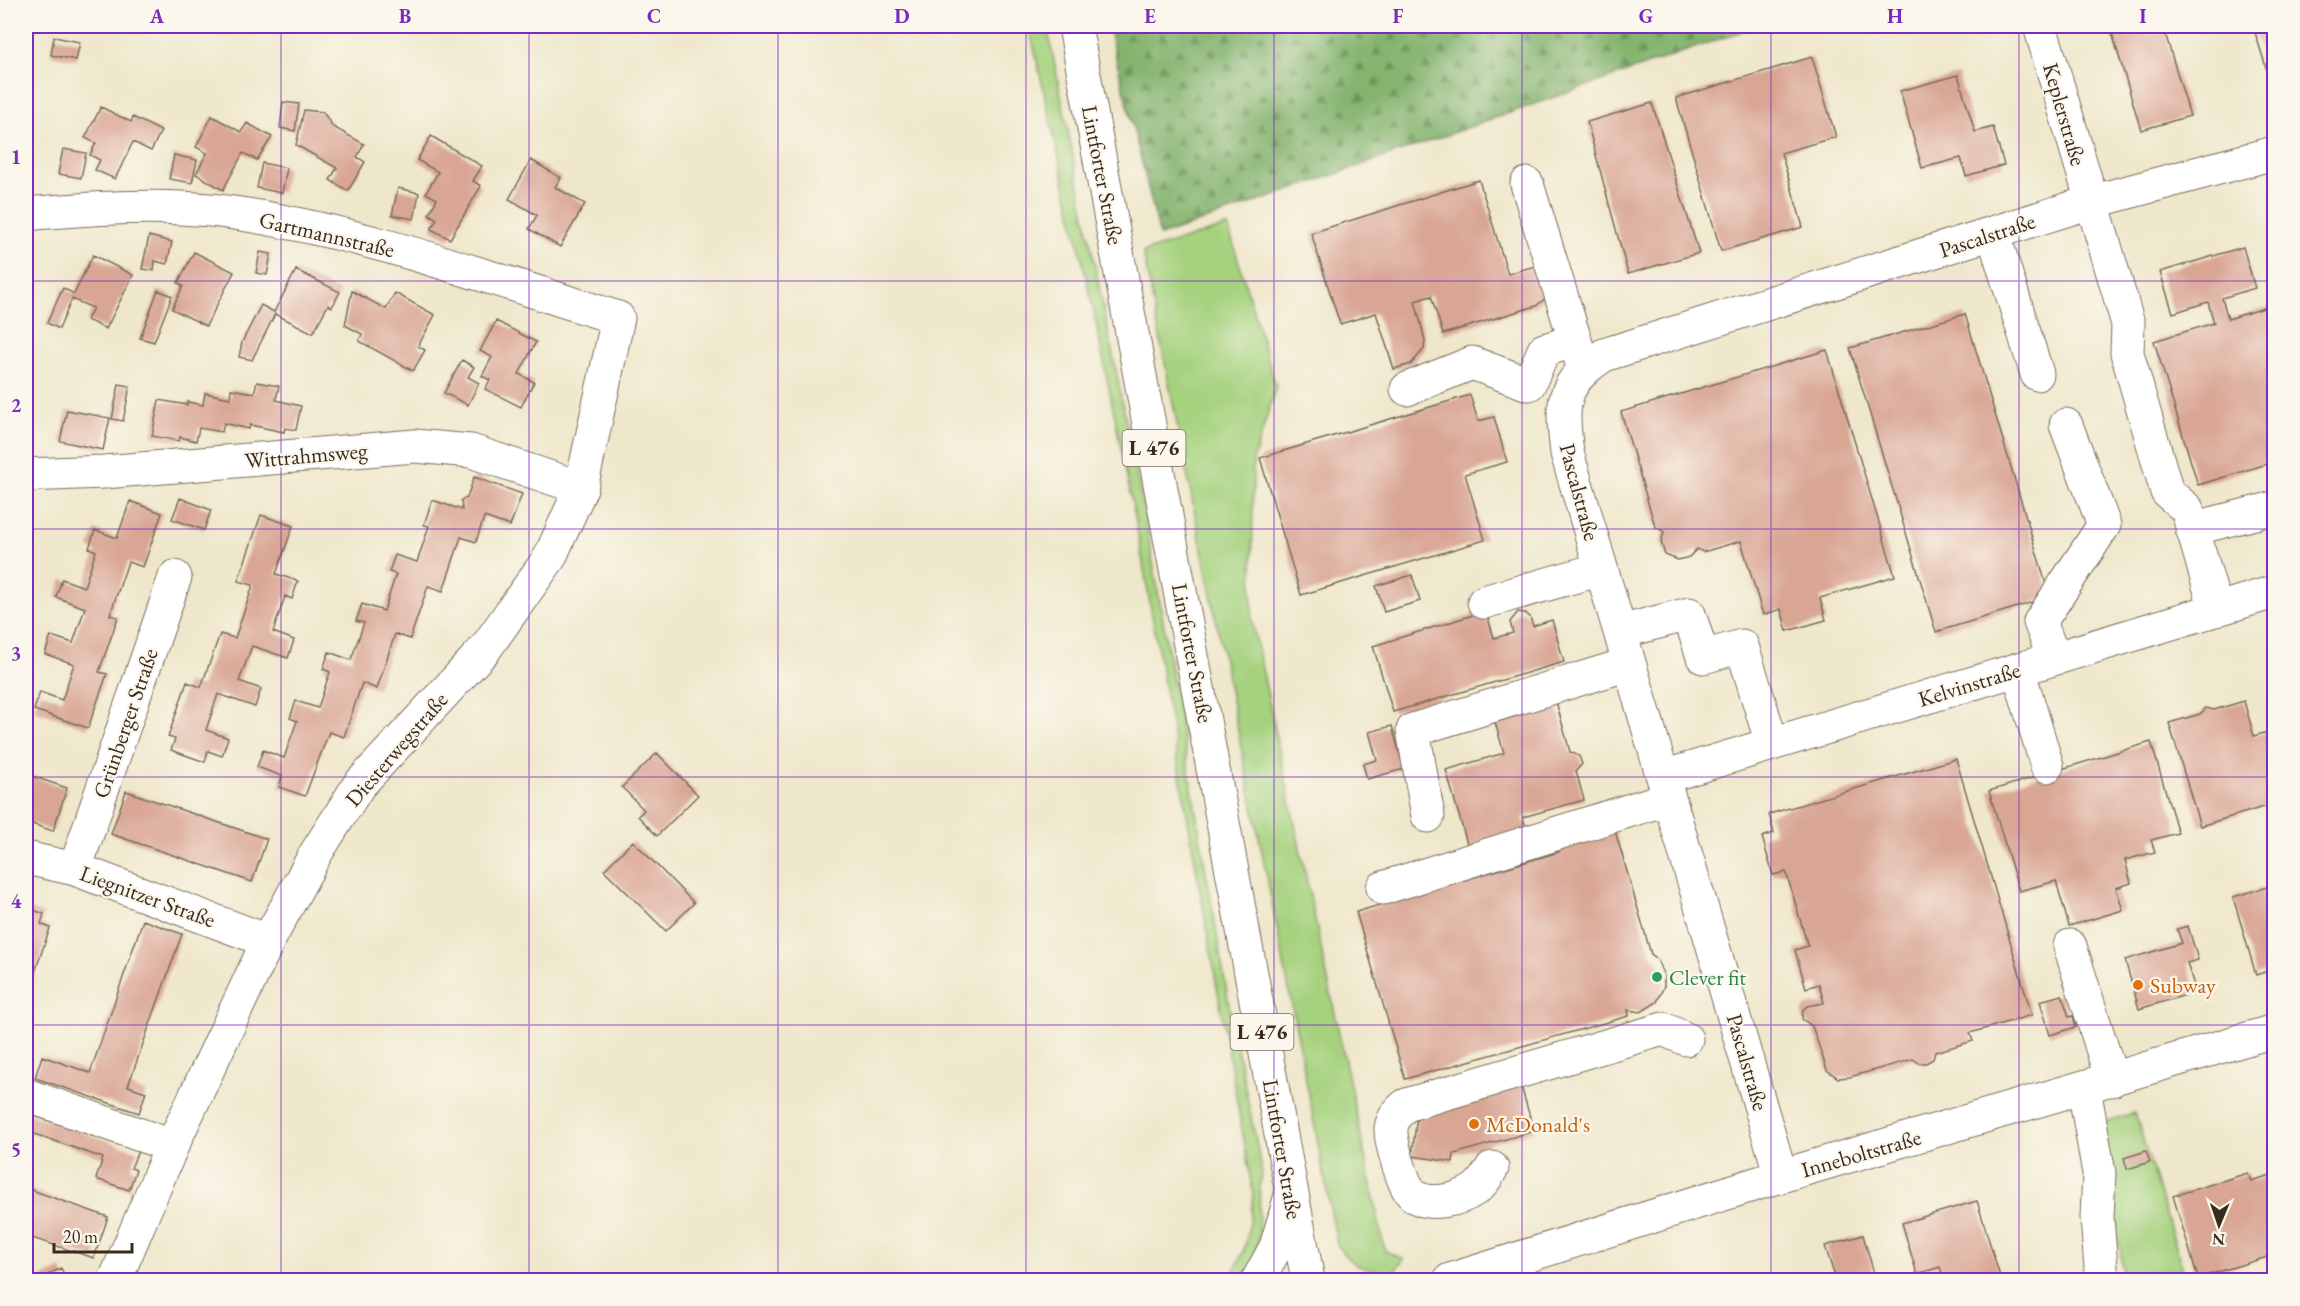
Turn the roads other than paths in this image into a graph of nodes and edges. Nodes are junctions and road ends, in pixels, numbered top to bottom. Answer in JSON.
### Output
{"nodes":[{"id":1,"x":1075,"y":26,"type":"edge"},
{"id":2,"x":2040,"y":26,"type":"edge"},
{"id":3,"x":2274,"y":153,"type":"edge"},
{"id":4,"x":1527,"y":184,"type":"dead end"},
{"id":5,"x":2091,"y":202,"type":"junction"},
{"id":6,"x":26,"y":214,"type":"edge"},
{"id":7,"x":1993,"y":233,"type":"junction"},
{"id":8,"x":618,"y":318,"type":"joint"},
{"id":9,"x":1579,"y":355,"type":"junction"},
{"id":10,"x":2037,"y":374,"type":"dead end"},
{"id":11,"x":1407,"y":389,"type":"dead end"},
{"id":12,"x":2066,"y":425,"type":"dead end"},
{"id":13,"x":26,"y":475,"type":"edge"},
{"id":14,"x":581,"y":488,"type":"junction"},
{"id":15,"x":2274,"y":508,"type":"edge"},
{"id":16,"x":2192,"y":529,"type":"junction"},
{"id":17,"x":1601,"y":568,"type":"junction"},
{"id":18,"x":174,"y":577,"type":"dead end"},
{"id":19,"x":2274,"y":592,"type":"edge"},
{"id":20,"x":1484,"y":602,"type":"dead end"},
{"id":21,"x":2216,"y":610,"type":"junction"},
{"id":22,"x":1620,"y":632,"type":"junction"},
{"id":23,"x":2054,"y":658,"type":"junction"},
{"id":24,"x":1629,"y":664,"type":"junction"},
{"id":25,"x":2018,"y":669,"type":"junction"},
{"id":26,"x":1772,"y":744,"type":"junction"},
{"id":27,"x":2047,"y":766,"type":"dead end"},
{"id":28,"x":1666,"y":787,"type":"junction"},
{"id":29,"x":1428,"y":816,"type":"dead end"},
{"id":30,"x":26,"y":858,"type":"edge"},
{"id":31,"x":75,"y":869,"type":"junction"},
{"id":32,"x":1383,"y":888,"type":"dead end"},
{"id":33,"x":268,"y":941,"type":"junction"},
{"id":34,"x":2070,"y":946,"type":"dead end"},
{"id":35,"x":2274,"y":1031,"type":"edge"},
{"id":36,"x":1686,"y":1039,"type":"dead end"},
{"id":37,"x":2098,"y":1084,"type":"junction"},
{"id":38,"x":26,"y":1095,"type":"edge"},
{"id":39,"x":172,"y":1146,"type":"junction"},
{"id":40,"x":1492,"y":1168,"type":"dead end"},
{"id":41,"x":1781,"y":1176,"type":"junction"},
{"id":42,"x":1291,"y":1194,"type":"junction"},
{"id":43,"x":115,"y":1281,"type":"edge"},
{"id":44,"x":1258,"y":1281,"type":"edge"},
{"id":45,"x":1308,"y":1281,"type":"edge"},
{"id":46,"x":1450,"y":1281,"type":"edge"},
{"id":47,"x":2102,"y":1281,"type":"edge"}],
"edges":[{"from":1,"to":42,"type":"street","name":"Lintforter Straße","number":"L 476"},
{"from":2,"to":5,"type":"street","name":"Keplerstraße"},
{"from":3,"to":5,"type":"street","name":"Pascalstraße"},
{"from":4,"to":9,"type":"street"},
{"from":5,"to":7,"type":"street","name":"Pascalstraße"},
{"from":5,"to":16,"type":"street","name":"Keplerstraße"},
{"from":6,"to":8,"type":"street","name":"Gartmannstraße"},
{"from":7,"to":9,"type":"street","name":"Pascalstraße"},
{"from":7,"to":10,"type":"street"},
{"from":8,"to":14,"type":"street","name":"Diesterwegstraße"},
{"from":9,"to":11,"type":"street"},
{"from":9,"to":17,"type":"street","name":"Pascalstraße"},
{"from":12,"to":23,"type":"street"},
{"from":13,"to":14,"type":"street","name":"Wittrahmsweg"},
{"from":14,"to":33,"type":"street","name":"Diesterwegstraße"},
{"from":15,"to":16,"type":"street"},
{"from":16,"to":21,"type":"street","name":"Keplerstraße"},
{"from":17,"to":20,"type":"street"},
{"from":17,"to":22,"type":"street","name":"Pascalstraße"},
{"from":18,"to":31,"type":"street","name":"Grünberger Straße"},
{"from":19,"to":21,"type":"street","name":"Kelvinstraße"},
{"from":21,"to":23,"type":"street","name":"Kelvinstraße"},
{"from":22,"to":24,"type":"street","name":"Pascalstraße"},
{"from":22,"to":26,"type":"street"},
{"from":23,"to":25,"type":"street","name":"Kelvinstraße"},
{"from":24,"to":28,"type":"street","name":"Pascalstraße"},
{"from":24,"to":29,"type":"street"},
{"from":25,"to":26,"type":"street","name":"Kelvinstraße"},
{"from":25,"to":27,"type":"street"},
{"from":26,"to":28,"type":"street","name":"Kelvinstraße"},
{"from":28,"to":32,"type":"street","name":"Kelvinstraße"},
{"from":28,"to":41,"type":"street","name":"Pascalstraße"},
{"from":30,"to":31,"type":"street","name":"Liegnitzer Straße"},
{"from":31,"to":33,"type":"street","name":"Liegnitzer Straße"},
{"from":33,"to":39,"type":"street","name":"Diesterwegstraße"},
{"from":34,"to":37,"type":"street"},
{"from":35,"to":37,"type":"street","name":"Inneboltstraße"},
{"from":36,"to":40,"type":"street"},
{"from":37,"to":41,"type":"street","name":"Inneboltstraße"},
{"from":37,"to":47,"type":"street"},
{"from":38,"to":39,"type":"street"},
{"from":39,"to":43,"type":"street","name":"Diesterwegstraße"},
{"from":41,"to":46,"type":"street","name":"Inneboltstraße"},
{"from":42,"to":44,"type":"street"},
{"from":42,"to":45,"type":"street","name":"Lintforter Straße","number":"L 476"}]}
